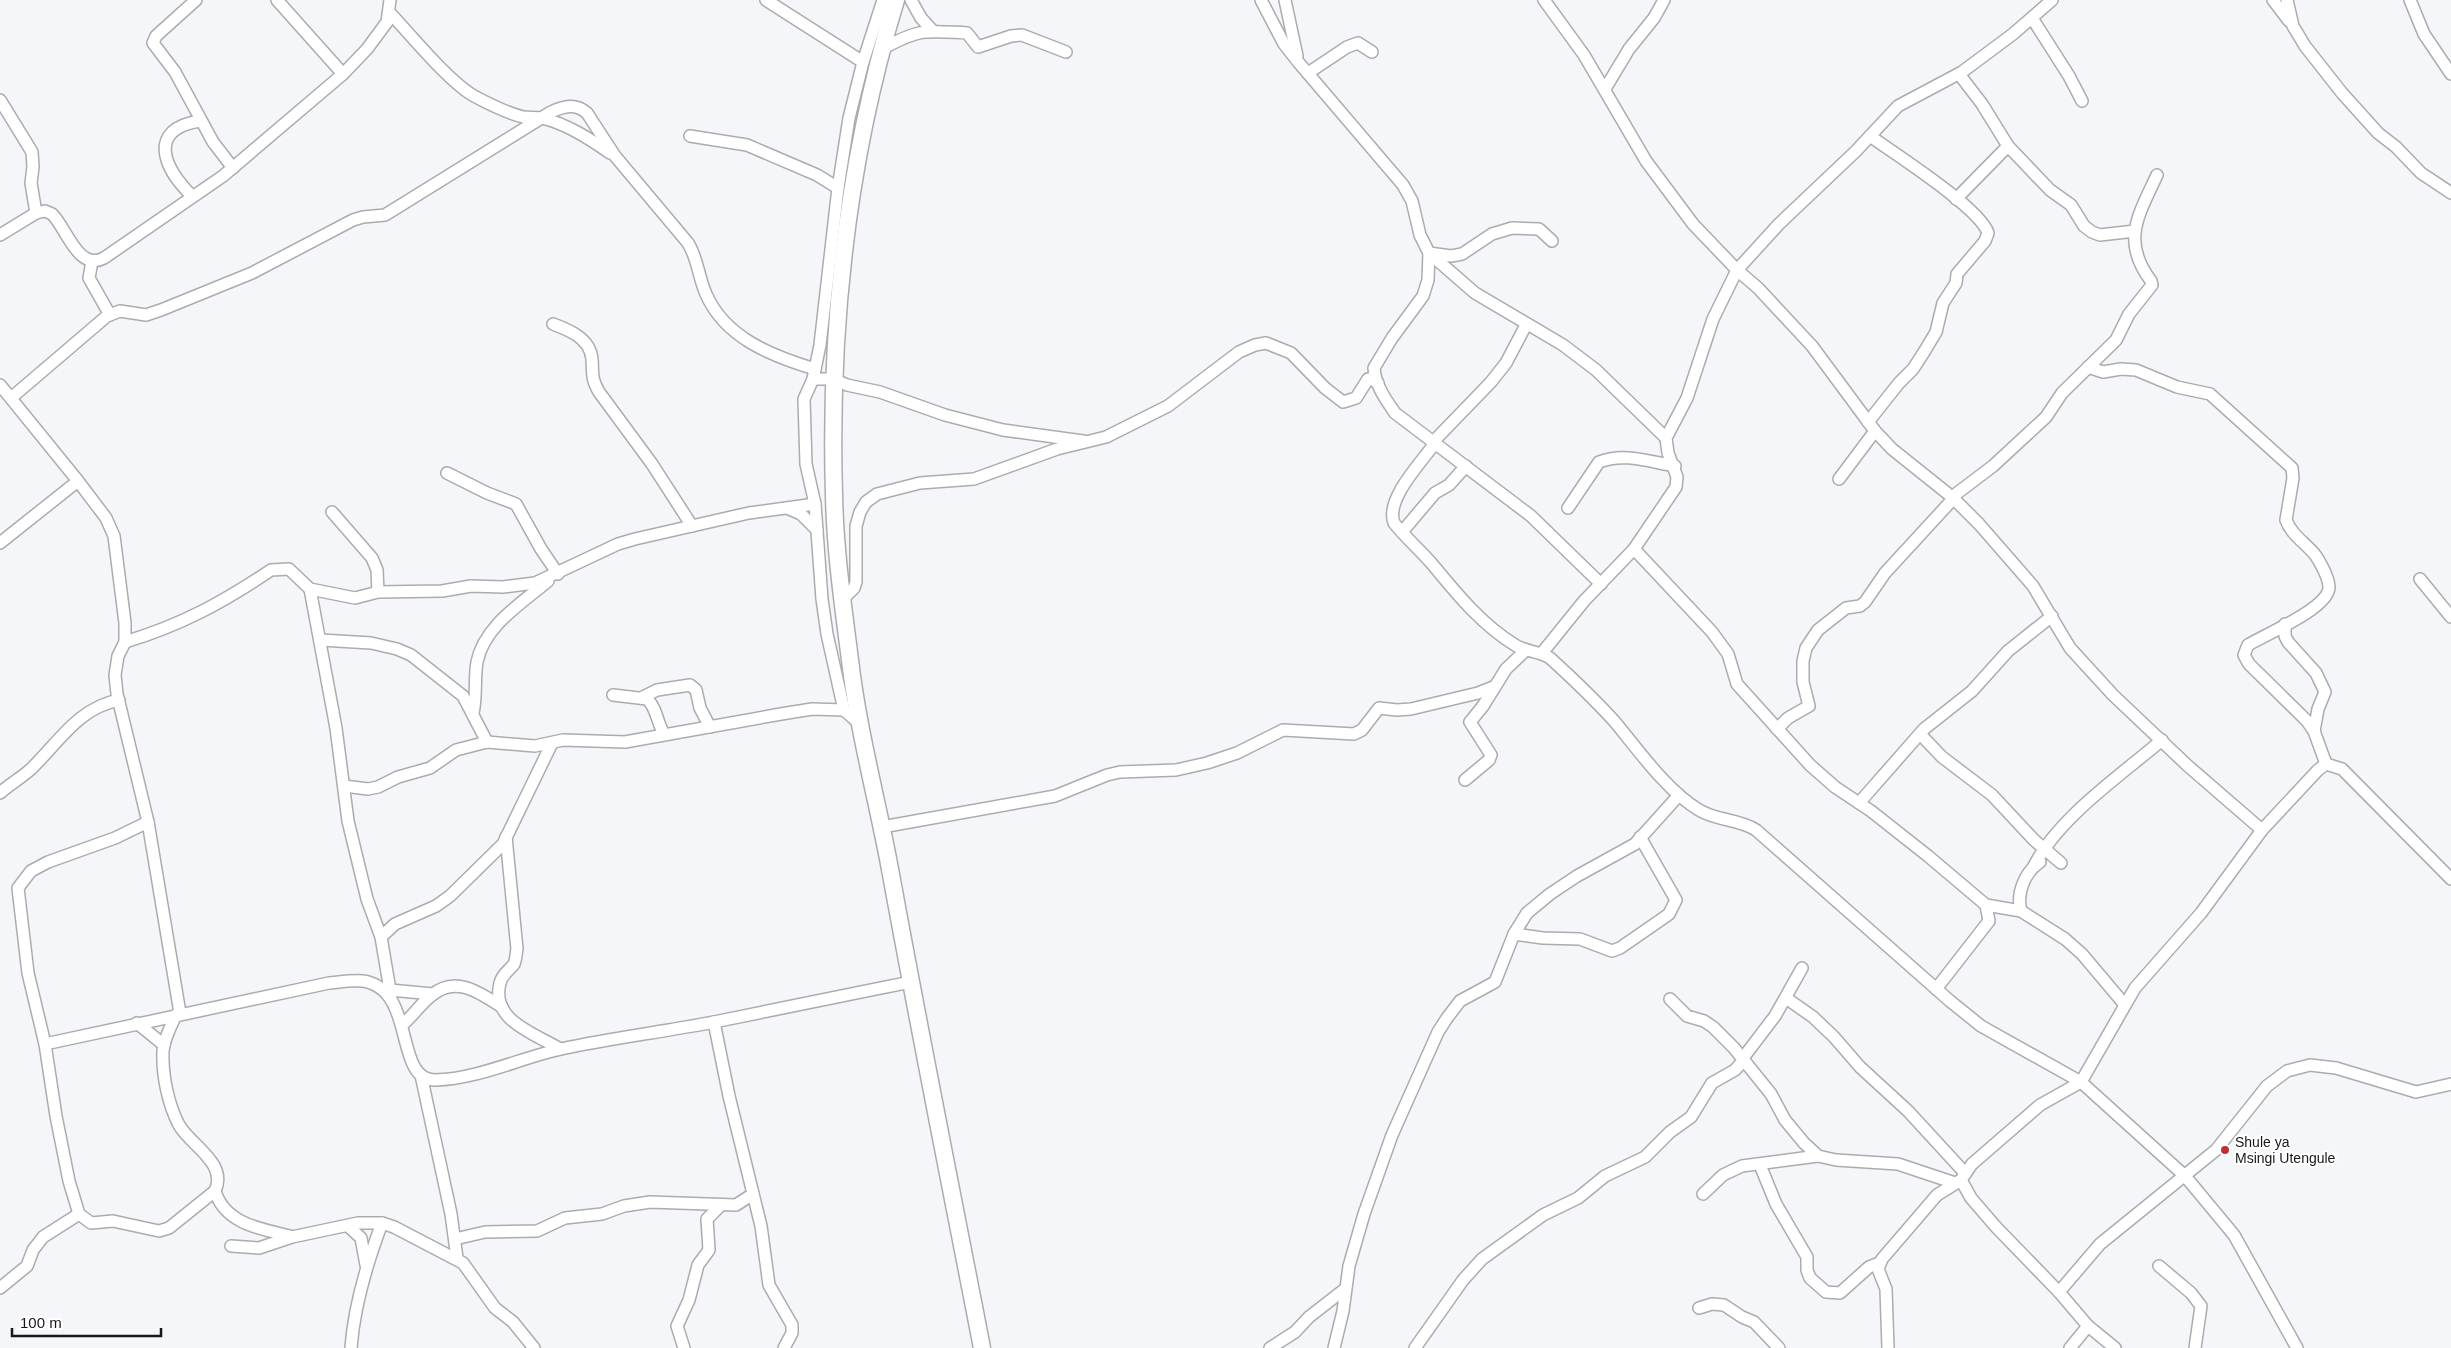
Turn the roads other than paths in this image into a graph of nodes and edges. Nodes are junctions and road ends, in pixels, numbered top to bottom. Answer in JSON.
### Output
{"nodes":[{"id":1,"x":196,"y":0,"type":"edge"},
{"id":2,"x":278,"y":0,"type":"edge"},
{"id":3,"x":390,"y":0,"type":"edge"},
{"id":4,"x":766,"y":0,"type":"edge"},
{"id":5,"x":883,"y":0,"type":"edge"},
{"id":6,"x":896,"y":0,"type":"edge"},
{"id":7,"x":911,"y":0,"type":"edge"},
{"id":8,"x":1261,"y":0,"type":"edge"},
{"id":9,"x":1286,"y":0,"type":"edge"},
{"id":10,"x":1544,"y":0,"type":"edge"},
{"id":11,"x":1664,"y":0,"type":"edge"},
{"id":12,"x":2052,"y":0,"type":"edge"},
{"id":13,"x":2273,"y":0,"type":"edge"},
{"id":14,"x":2286,"y":0,"type":"edge"},
{"id":15,"x":2410,"y":0,"type":"edge"},
{"id":16,"x":390,"y":13,"type":"junction"},
{"id":17,"x":2032,"y":18,"type":"junction"},
{"id":18,"x":2293,"y":26,"type":"junction"},
{"id":19,"x":933,"y":30,"type":"junction"},
{"id":20,"x":882,"y":49,"type":"junction"},
{"id":21,"x":1066,"y":52,"type":"dead end"},
{"id":22,"x":1372,"y":52,"type":"dead end"},
{"id":23,"x":863,"y":62,"type":"junction"},
{"id":24,"x":1299,"y":63,"type":"junction"},
{"id":25,"x":1308,"y":73,"type":"junction"},
{"id":26,"x":343,"y":74,"type":"junction"},
{"id":27,"x":1958,"y":74,"type":"junction"},
{"id":28,"x":2451,"y":74,"type":"edge"},
{"id":29,"x":1606,"y":89,"type":"junction"},
{"id":30,"x":0,"y":100,"type":"edge"},
{"id":31,"x":2082,"y":101,"type":"dead end"},
{"id":32,"x":542,"y":118,"type":"junction"},
{"id":33,"x":200,"y":120,"type":"junction"},
{"id":34,"x":690,"y":136,"type":"dead end"},
{"id":35,"x":1870,"y":136,"type":"junction"},
{"id":36,"x":2008,"y":146,"type":"junction"},
{"id":37,"x":615,"y":156,"type":"junction"},
{"id":38,"x":233,"y":168,"type":"junction"},
{"id":39,"x":2157,"y":175,"type":"dead end"},
{"id":40,"x":838,"y":188,"type":"junction"},
{"id":41,"x":2451,"y":193,"type":"edge"},
{"id":42,"x":192,"y":196,"type":"junction"},
{"id":43,"x":1956,"y":200,"type":"junction"},
{"id":44,"x":36,"y":213,"type":"junction"},
{"id":45,"x":2135,"y":231,"type":"junction"},
{"id":46,"x":0,"y":235,"type":"edge"},
{"id":47,"x":1552,"y":241,"type":"dead end"},
{"id":48,"x":1429,"y":253,"type":"junction"},
{"id":49,"x":92,"y":261,"type":"junction"},
{"id":50,"x":1737,"y":270,"type":"junction"},
{"id":51,"x":110,"y":315,"type":"junction"},
{"id":52,"x":553,"y":324,"type":"dead end"},
{"id":53,"x":1526,"y":325,"type":"junction"},
{"id":54,"x":2088,"y":367,"type":"junction"},
{"id":55,"x":814,"y":374,"type":"junction"},
{"id":56,"x":833,"y":379,"type":"junction"},
{"id":57,"x":1378,"y":383,"type":"junction"},
{"id":58,"x":0,"y":385,"type":"edge"},
{"id":59,"x":11,"y":398,"type":"junction"},
{"id":60,"x":1872,"y":427,"type":"junction"},
{"id":61,"x":1666,"y":438,"type":"junction"},
{"id":62,"x":1087,"y":442,"type":"junction"},
{"id":63,"x":1434,"y":442,"type":"junction"},
{"id":64,"x":1466,"y":466,"type":"junction"},
{"id":65,"x":1675,"y":466,"type":"junction"},
{"id":66,"x":447,"y":474,"type":"dead end"},
{"id":67,"x":1839,"y":479,"type":"dead end"},
{"id":68,"x":78,"y":481,"type":"junction"},
{"id":69,"x":1952,"y":498,"type":"junction"},
{"id":70,"x":815,"y":504,"type":"junction"},
{"id":71,"x":787,"y":508,"type":"junction"},
{"id":72,"x":1568,"y":508,"type":"dead end"},
{"id":73,"x":332,"y":512,"type":"dead end"},
{"id":74,"x":692,"y":526,"type":"junction"},
{"id":75,"x":817,"y":530,"type":"junction"},
{"id":76,"x":1402,"y":532,"type":"junction"},
{"id":77,"x":0,"y":543,"type":"edge"},
{"id":78,"x":1634,"y":549,"type":"junction"},
{"id":79,"x":556,"y":574,"type":"junction"},
{"id":80,"x":2420,"y":579,"type":"dead end"},
{"id":81,"x":1601,"y":584,"type":"junction"},
{"id":82,"x":310,"y":589,"type":"junction"},
{"id":83,"x":378,"y":592,"type":"junction"},
{"id":84,"x":842,"y":600,"type":"junction"},
{"id":85,"x":2052,"y":616,"type":"junction"},
{"id":86,"x":2451,"y":617,"type":"edge"},
{"id":87,"x":2285,"y":624,"type":"junction"},
{"id":88,"x":321,"y":640,"type":"junction"},
{"id":89,"x":125,"y":642,"type":"junction"},
{"id":90,"x":1526,"y":650,"type":"junction"},
{"id":91,"x":1542,"y":652,"type":"junction"},
{"id":92,"x":1493,"y":687,"type":"junction"},
{"id":93,"x":613,"y":695,"type":"dead end"},
{"id":94,"x":643,"y":697,"type":"junction"},
{"id":95,"x":119,"y":700,"type":"junction"},
{"id":96,"x":844,"y":710,"type":"junction"},
{"id":97,"x":473,"y":713,"type":"junction"},
{"id":98,"x":860,"y":724,"type":"junction"},
{"id":99,"x":710,"y":727,"type":"junction"},
{"id":100,"x":1777,"y":729,"type":"junction"},
{"id":101,"x":2314,"y":732,"type":"junction"},
{"id":102,"x":664,"y":734,"type":"junction"},
{"id":103,"x":1920,"y":734,"type":"junction"},
{"id":104,"x":2162,"y":740,"type":"junction"},
{"id":105,"x":487,"y":742,"type":"junction"},
{"id":106,"x":552,"y":743,"type":"junction"},
{"id":107,"x":2326,"y":764,"type":"junction"},
{"id":108,"x":1465,"y":780,"type":"dead end"},
{"id":109,"x":344,"y":786,"type":"junction"},
{"id":110,"x":0,"y":793,"type":"edge"},
{"id":111,"x":1679,"y":795,"type":"junction"},
{"id":112,"x":1859,"y":803,"type":"junction"},
{"id":113,"x":148,"y":822,"type":"junction"},
{"id":114,"x":882,"y":827,"type":"junction"},
{"id":115,"x":2262,"y":830,"type":"junction"},
{"id":116,"x":506,"y":837,"type":"junction"},
{"id":117,"x":1640,"y":837,"type":"junction"},
{"id":118,"x":2044,"y":849,"type":"junction"},
{"id":119,"x":2061,"y":863,"type":"junction"},
{"id":120,"x":2034,"y":866,"type":"junction"},
{"id":121,"x":2072,"y":870,"type":"dead end"},
{"id":122,"x":2451,"y":879,"type":"edge"},
{"id":123,"x":1986,"y":905,"type":"junction"},
{"id":124,"x":2021,"y":910,"type":"junction"},
{"id":125,"x":1514,"y":934,"type":"junction"},
{"id":126,"x":381,"y":936,"type":"junction"},
{"id":127,"x":1802,"y":968,"type":"dead end"},
{"id":128,"x":911,"y":982,"type":"junction"},
{"id":129,"x":1936,"y":989,"type":"junction"},
{"id":130,"x":390,"y":993,"type":"junction"},
{"id":131,"x":432,"y":994,"type":"junction"},
{"id":132,"x":1786,"y":998,"type":"junction"},
{"id":133,"x":1670,"y":999,"type":"dead end"},
{"id":134,"x":2125,"y":1005,"type":"junction"},
{"id":135,"x":502,"y":1006,"type":"junction"},
{"id":136,"x":178,"y":1014,"type":"junction"},
{"id":137,"x":714,"y":1022,"type":"junction"},
{"id":138,"x":137,"y":1023,"type":"junction"},
{"id":139,"x":402,"y":1025,"type":"junction"},
{"id":140,"x":45,"y":1044,"type":"junction"},
{"id":141,"x":164,"y":1045,"type":"junction"},
{"id":142,"x":560,"y":1050,"type":"junction"},
{"id":143,"x":1744,"y":1059,"type":"junction"},
{"id":144,"x":422,"y":1075,"type":"junction"},
{"id":145,"x":2081,"y":1082,"type":"junction"},
{"id":146,"x":2451,"y":1084,"type":"edge"},
{"id":147,"x":1818,"y":1156,"type":"junction"},
{"id":148,"x":1760,"y":1165,"type":"junction"},
{"id":149,"x":2185,"y":1176,"type":"junction"},
{"id":150,"x":1960,"y":1179,"type":"junction"},
{"id":151,"x":215,"y":1191,"type":"junction"},
{"id":152,"x":753,"y":1194,"type":"junction"},
{"id":153,"x":1703,"y":1194,"type":"dead end"},
{"id":154,"x":720,"y":1206,"type":"junction"},
{"id":155,"x":79,"y":1214,"type":"junction"},
{"id":156,"x":382,"y":1223,"type":"junction"},
{"id":157,"x":348,"y":1226,"type":"junction"},
{"id":158,"x":292,"y":1237,"type":"junction"},
{"id":159,"x":455,"y":1240,"type":"junction"},
{"id":160,"x":231,"y":1246,"type":"dead end"},
{"id":161,"x":457,"y":1258,"type":"junction"},
{"id":162,"x":1879,"y":1263,"type":"junction"},
{"id":163,"x":2159,"y":1266,"type":"dead end"},
{"id":164,"x":367,"y":1268,"type":"junction"},
{"id":165,"x":0,"y":1288,"type":"edge"},
{"id":166,"x":1345,"y":1289,"type":"junction"},
{"id":167,"x":2059,"y":1292,"type":"junction"},
{"id":168,"x":1700,"y":1308,"type":"dead end"},
{"id":169,"x":2088,"y":1326,"type":"junction"},
{"id":170,"x":351,"y":1348,"type":"edge"},
{"id":171,"x":534,"y":1348,"type":"edge"},
{"id":172,"x":684,"y":1348,"type":"edge"},
{"id":173,"x":784,"y":1348,"type":"edge"},
{"id":174,"x":982,"y":1348,"type":"edge"},
{"id":175,"x":1270,"y":1348,"type":"edge"},
{"id":176,"x":1334,"y":1348,"type":"edge"},
{"id":177,"x":1415,"y":1348,"type":"edge"},
{"id":178,"x":1779,"y":1348,"type":"edge"},
{"id":179,"x":1888,"y":1348,"type":"edge"},
{"id":180,"x":2070,"y":1348,"type":"edge"},
{"id":181,"x":2115,"y":1348,"type":"edge"},
{"id":182,"x":2195,"y":1348,"type":"edge"},
{"id":183,"x":2297,"y":1348,"type":"edge"}],
"edges":[{"from":1,"to":33,"type":"street"},
{"from":2,"to":26,"type":"street"},
{"from":3,"to":16,"type":"street"},
{"from":4,"to":23,"type":"street"},
{"from":5,"to":23,"type":"street"},
{"from":6,"to":20,"type":"main road"},
{"from":7,"to":19,"type":"street"},
{"from":8,"to":24,"type":"street"},
{"from":9,"to":24,"type":"street"},
{"from":10,"to":29,"type":"street"},
{"from":11,"to":29,"type":"street"},
{"from":12,"to":17,"type":"street"},
{"from":13,"to":18,"type":"street"},
{"from":14,"to":18,"type":"street"},
{"from":15,"to":28,"type":"street"},
{"from":16,"to":26,"type":"street"},
{"from":16,"to":32,"type":"street"},
{"from":17,"to":27,"type":"street"},
{"from":17,"to":31,"type":"street"},
{"from":18,"to":41,"type":"street"},
{"from":19,"to":20,"type":"street"},
{"from":19,"to":21,"type":"street"},
{"from":20,"to":56,"type":"main road"},
{"from":22,"to":25,"type":"street"},
{"from":23,"to":40,"type":"street"},
{"from":24,"to":25,"type":"street"},
{"from":25,"to":48,"type":"street"},
{"from":26,"to":38,"type":"street"},
{"from":27,"to":35,"type":"street"},
{"from":27,"to":36,"type":"street"},
{"from":29,"to":50,"type":"street"},
{"from":30,"to":44,"type":"street"},
{"from":32,"to":37,"type":"street"},
{"from":32,"to":37,"type":"street"},
{"from":32,"to":51,"type":"street"},
{"from":33,"to":38,"type":"street"},
{"from":33,"to":42,"type":"street"},
{"from":34,"to":40,"type":"street"},
{"from":35,"to":43,"type":"street"},
{"from":35,"to":50,"type":"street"},
{"from":36,"to":43,"type":"street"},
{"from":36,"to":45,"type":"street"},
{"from":37,"to":55,"type":"street"},
{"from":38,"to":42,"type":"street"},
{"from":39,"to":45,"type":"street"},
{"from":40,"to":55,"type":"street"},
{"from":42,"to":49,"type":"street"},
{"from":43,"to":60,"type":"street"},
{"from":44,"to":46,"type":"street"},
{"from":44,"to":49,"type":"street"},
{"from":45,"to":54,"type":"street"},
{"from":47,"to":48,"type":"street"},
{"from":48,"to":53,"type":"street"},
{"from":48,"to":57,"type":"street"},
{"from":49,"to":51,"type":"street"},
{"from":50,"to":60,"type":"street"},
{"from":50,"to":61,"type":"street"},
{"from":51,"to":59,"type":"street"},
{"from":52,"to":74,"type":"street"},
{"from":53,"to":61,"type":"street"},
{"from":53,"to":63,"type":"street"},
{"from":54,"to":69,"type":"street"},
{"from":54,"to":87,"type":"street"},
{"from":55,"to":56,"type":"street"},
{"from":55,"to":70,"type":"street"},
{"from":56,"to":62,"type":"street"},
{"from":56,"to":84,"type":"main road"},
{"from":57,"to":62,"type":"street"},
{"from":57,"to":63,"type":"street"},
{"from":58,"to":59,"type":"street"},
{"from":59,"to":68,"type":"street"},
{"from":60,"to":67,"type":"street"},
{"from":60,"to":69,"type":"street"},
{"from":61,"to":65,"type":"street"},
{"from":62,"to":84,"type":"street"},
{"from":63,"to":64,"type":"street"},
{"from":63,"to":76,"type":"street"},
{"from":64,"to":76,"type":"street"},
{"from":64,"to":81,"type":"street"},
{"from":65,"to":72,"type":"street"},
{"from":65,"to":78,"type":"street"},
{"from":66,"to":79,"type":"street"},
{"from":68,"to":77,"type":"street"},
{"from":68,"to":89,"type":"street"},
{"from":69,"to":85,"type":"street"},
{"from":69,"to":100,"type":"street"},
{"from":70,"to":71,"type":"street"},
{"from":70,"to":75,"type":"street"},
{"from":71,"to":74,"type":"street"},
{"from":71,"to":75,"type":"street"},
{"from":73,"to":83,"type":"street"},
{"from":74,"to":79,"type":"street"},
{"from":75,"to":96,"type":"street"},
{"from":76,"to":90,"type":"street"},
{"from":78,"to":81,"type":"street"},
{"from":78,"to":100,"type":"street"},
{"from":79,"to":83,"type":"street"},
{"from":79,"to":97,"type":"street"},
{"from":80,"to":86,"type":"street"},
{"from":81,"to":91,"type":"street"},
{"from":82,"to":83,"type":"street"},
{"from":82,"to":88,"type":"street"},
{"from":82,"to":89,"type":"street"},
{"from":84,"to":98,"type":"main road"},
{"from":85,"to":103,"type":"street"},
{"from":85,"to":104,"type":"street"},
{"from":87,"to":101,"type":"street"},
{"from":87,"to":101,"type":"street"},
{"from":88,"to":97,"type":"street"},
{"from":88,"to":109,"type":"street"},
{"from":89,"to":95,"type":"street"},
{"from":90,"to":91,"type":"street"},
{"from":90,"to":92,"type":"street"},
{"from":91,"to":111,"type":"street"},
{"from":92,"to":108,"type":"street"},
{"from":92,"to":114,"type":"street"},
{"from":93,"to":94,"type":"street"},
{"from":94,"to":99,"type":"street"},
{"from":94,"to":102,"type":"street"},
{"from":95,"to":110,"type":"street"},
{"from":95,"to":113,"type":"street"},
{"from":96,"to":98,"type":"street"},
{"from":96,"to":99,"type":"street"},
{"from":97,"to":105,"type":"street"},
{"from":98,"to":114,"type":"main road"},
{"from":99,"to":102,"type":"street"},
{"from":100,"to":112,"type":"street"},
{"from":101,"to":107,"type":"street"},
{"from":102,"to":106,"type":"street"},
{"from":103,"to":112,"type":"street"},
{"from":103,"to":118,"type":"street"},
{"from":104,"to":115,"type":"street"},
{"from":104,"to":118,"type":"street"},
{"from":105,"to":106,"type":"street"},
{"from":105,"to":109,"type":"street"},
{"from":106,"to":116,"type":"street"},
{"from":107,"to":115,"type":"street"},
{"from":107,"to":122,"type":"street"},
{"from":109,"to":126,"type":"street"},
{"from":111,"to":117,"type":"street"},
{"from":111,"to":129,"type":"street"},
{"from":112,"to":123,"type":"street"},
{"from":113,"to":136,"type":"street"},
{"from":113,"to":140,"type":"street"},
{"from":114,"to":128,"type":"main road"},
{"from":115,"to":134,"type":"street"},
{"from":116,"to":126,"type":"street"},
{"from":116,"to":135,"type":"street"},
{"from":117,"to":125,"type":"street"},
{"from":117,"to":125,"type":"street"},
{"from":118,"to":119,"type":"street"},
{"from":118,"to":120,"type":"street"},
{"from":119,"to":120,"type":"street"},
{"from":119,"to":121,"type":"street"},
{"from":120,"to":124,"type":"street"},
{"from":123,"to":124,"type":"street"},
{"from":123,"to":129,"type":"street"},
{"from":124,"to":134,"type":"street"},
{"from":125,"to":166,"type":"street"},
{"from":126,"to":130,"type":"street"},
{"from":127,"to":132,"type":"street"},
{"from":128,"to":137,"type":"street"},
{"from":128,"to":174,"type":"main road"},
{"from":129,"to":145,"type":"street"},
{"from":130,"to":131,"type":"street"},
{"from":130,"to":136,"type":"street"},
{"from":130,"to":139,"type":"street"},
{"from":131,"to":135,"type":"street"},
{"from":131,"to":139,"type":"street"},
{"from":132,"to":143,"type":"street"},
{"from":132,"to":150,"type":"street"},
{"from":133,"to":143,"type":"street"},
{"from":134,"to":145,"type":"street"},
{"from":135,"to":142,"type":"street"},
{"from":136,"to":138,"type":"street"},
{"from":136,"to":141,"type":"street"},
{"from":137,"to":142,"type":"street"},
{"from":137,"to":152,"type":"street"},
{"from":138,"to":140,"type":"street"},
{"from":138,"to":141,"type":"street"},
{"from":139,"to":144,"type":"street"},
{"from":140,"to":155,"type":"street"},
{"from":141,"to":151,"type":"street"},
{"from":142,"to":144,"type":"street"},
{"from":143,"to":147,"type":"street"},
{"from":143,"to":177,"type":"street"},
{"from":144,"to":159,"type":"street"},
{"from":145,"to":149,"type":"street"},
{"from":145,"to":150,"type":"street"},
{"from":146,"to":149,"type":"street"},
{"from":147,"to":148,"type":"street"},
{"from":147,"to":150,"type":"street"},
{"from":148,"to":153,"type":"street"},
{"from":148,"to":162,"type":"street"},
{"from":149,"to":167,"type":"street"},
{"from":149,"to":183,"type":"street"},
{"from":150,"to":162,"type":"street"},
{"from":150,"to":167,"type":"street"},
{"from":151,"to":155,"type":"street"},
{"from":151,"to":158,"type":"street"},
{"from":152,"to":154,"type":"street"},
{"from":152,"to":173,"type":"street"},
{"from":154,"to":159,"type":"street"},
{"from":154,"to":172,"type":"street"},
{"from":155,"to":165,"type":"street"},
{"from":156,"to":157,"type":"street"},
{"from":156,"to":161,"type":"street"},
{"from":156,"to":164,"type":"street"},
{"from":157,"to":158,"type":"street"},
{"from":157,"to":164,"type":"street"},
{"from":158,"to":160,"type":"street"},
{"from":159,"to":161,"type":"street"},
{"from":161,"to":171,"type":"street"},
{"from":162,"to":179,"type":"street"},
{"from":163,"to":182,"type":"street"},
{"from":164,"to":170,"type":"street"},
{"from":166,"to":175,"type":"street"},
{"from":166,"to":176,"type":"street"},
{"from":167,"to":169,"type":"street"},
{"from":168,"to":178,"type":"street"},
{"from":169,"to":180,"type":"street"},
{"from":169,"to":181,"type":"street"}]}
